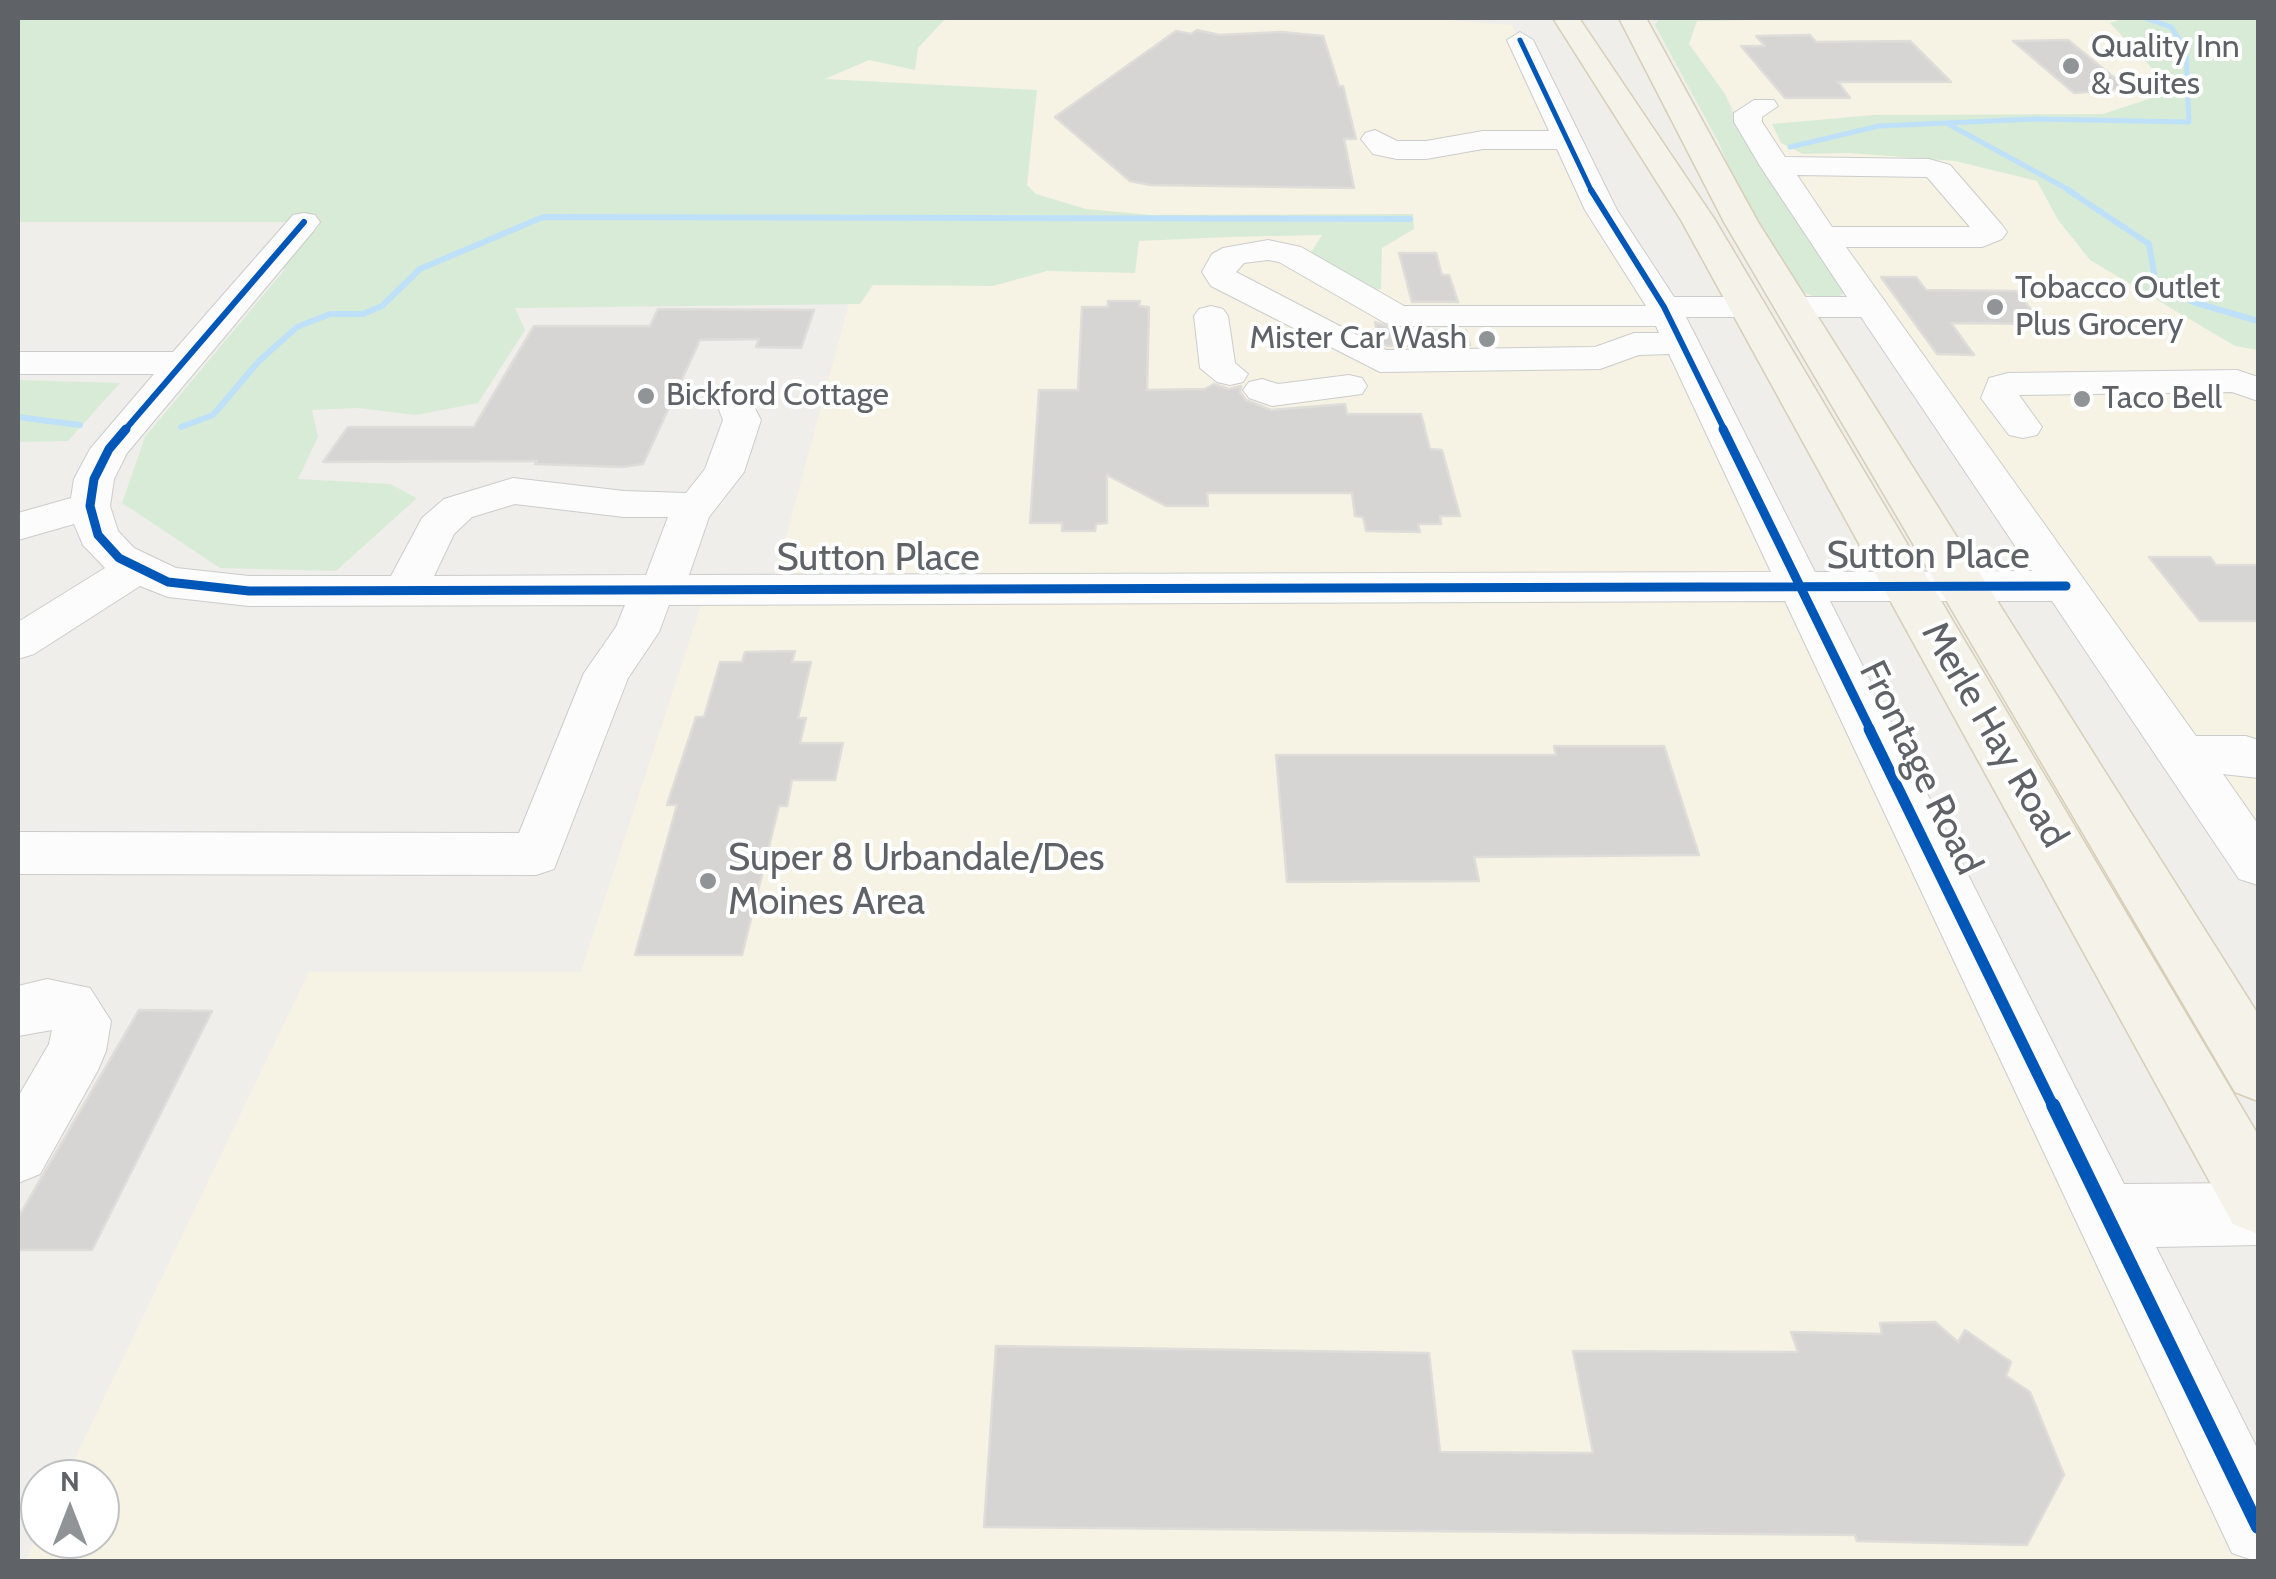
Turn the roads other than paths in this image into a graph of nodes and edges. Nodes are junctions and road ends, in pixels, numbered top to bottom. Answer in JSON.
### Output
{"nodes":[{"id":1,"x":1566,"y":18,"type":"edge"},
{"id":2,"x":1632,"y":18,"type":"edge"},
{"id":3,"x":1520,"y":40,"type":"dead end"},
{"id":4,"x":1764,"y":106,"type":"dead end"},
{"id":5,"x":1435,"y":120,"type":"dead end"},
{"id":6,"x":1378,"y":128,"type":"dead end"},
{"id":7,"x":1564,"y":134,"type":"junction"},
{"id":8,"x":1775,"y":166,"type":"junction"},
{"id":9,"x":304,"y":222,"type":"dead end"},
{"id":10,"x":1822,"y":237,"type":"junction"},
{"id":11,"x":1771,"y":307,"type":"junction"},
{"id":12,"x":1871,"y":307,"type":"junction"},
{"id":13,"x":1211,"y":316,"type":"dead end"},
{"id":14,"x":1671,"y":322,"type":"junction"},
{"id":15,"x":18,"y":363,"type":"edge"},
{"id":16,"x":182,"y":363,"type":"junction"},
{"id":17,"x":1348,"y":386,"type":"dead end"},
{"id":18,"x":2258,"y":390,"type":"edge"},
{"id":19,"x":737,"y":407,"type":"dead end"},
{"id":20,"x":2022,"y":427,"type":"dead end"},
{"id":21,"x":90,"y":506,"type":"junction"},
{"id":22,"x":690,"y":514,"type":"junction"},
{"id":23,"x":18,"y":527,"type":"edge"},
{"id":24,"x":137,"y":568,"type":"junction"},
{"id":25,"x":2066,"y":586,"type":"junction"},
{"id":26,"x":1799,"y":587,"type":"junction"},
{"id":27,"x":1909,"y":587,"type":"junction"},
{"id":28,"x":1965,"y":587,"type":"junction"},
{"id":29,"x":405,"y":590,"type":"junction"},
{"id":30,"x":657,"y":590,"type":"junction"},
{"id":31,"x":18,"y":643,"type":"edge"},
{"id":32,"x":2182,"y":754,"type":"junction"},
{"id":33,"x":2254,"y":754,"type":"edge"},
{"id":34,"x":18,"y":853,"type":"edge"},
{"id":35,"x":2258,"y":864,"type":"edge"},
{"id":36,"x":18,"y":1011,"type":"edge"},
{"id":37,"x":2258,"y":1071,"type":"edge"},
{"id":38,"x":24,"y":1132,"type":"edge"},
{"id":39,"x":2258,"y":1200,"type":"edge"},
{"id":40,"x":2258,"y":1214,"type":"edge"},
{"id":41,"x":2106,"y":1216,"type":"junction"},
{"id":42,"x":2258,"y":1527,"type":"edge"}],
"edges":[{"from":1,"to":11,"type":"main road","name":"Merle Hay Road"},
{"from":2,"to":11,"type":"main road","name":"Merle Hay Road"},
{"from":3,"to":7,"type":"street","name":"Frontage Road"},
{"from":4,"to":8,"type":"street"},
{"from":5,"to":7,"type":"street"},
{"from":6,"to":7,"type":"street"},
{"from":7,"to":14,"type":"street","name":"Frontage Road"},
{"from":8,"to":10,"type":"street"},
{"from":8,"to":10,"type":"street"},
{"from":9,"to":16,"type":"street"},
{"from":10,"to":12,"type":"street"},
{"from":11,"to":12,"type":"street"},
{"from":11,"to":14,"type":"street"},
{"from":11,"to":27,"type":"main road","name":"Merle Hay Road"},
{"from":11,"to":28,"type":"main road","name":"Merle Hay Road"},
{"from":12,"to":25,"type":"street"},
{"from":13,"to":17,"type":"street"},
{"from":14,"to":14,"type":"street"},
{"from":14,"to":26,"type":"street","name":"Frontage Road"},
{"from":15,"to":16,"type":"street"},
{"from":16,"to":21,"type":"street"},
{"from":18,"to":20,"type":"street"},
{"from":19,"to":22,"type":"street"},
{"from":21,"to":23,"type":"street"},
{"from":21,"to":24,"type":"street","name":"Sutton Place"},
{"from":22,"to":29,"type":"street"},
{"from":22,"to":30,"type":"street"},
{"from":24,"to":29,"type":"street","name":"Sutton Place"},
{"from":24,"to":31,"type":"street"},
{"from":25,"to":28,"type":"street","name":"Sutton Place"},
{"from":25,"to":32,"type":"street"},
{"from":26,"to":27,"type":"street","name":"Sutton Place"},
{"from":26,"to":30,"type":"street","name":"Sutton Place"},
{"from":26,"to":41,"type":"street","name":"Frontage Road"},
{"from":27,"to":28,"type":"street","name":"Sutton Place"},
{"from":27,"to":39,"type":"main road","name":"Merle Hay Road"},
{"from":28,"to":37,"type":"main road","name":"Merle Hay Road"},
{"from":29,"to":30,"type":"street","name":"Sutton Place"},
{"from":30,"to":34,"type":"street"},
{"from":32,"to":33,"type":"street"},
{"from":32,"to":35,"type":"street"},
{"from":36,"to":38,"type":"street"},
{"from":40,"to":41,"type":"street"},
{"from":41,"to":42,"type":"street","name":"Frontage Road"}]}
